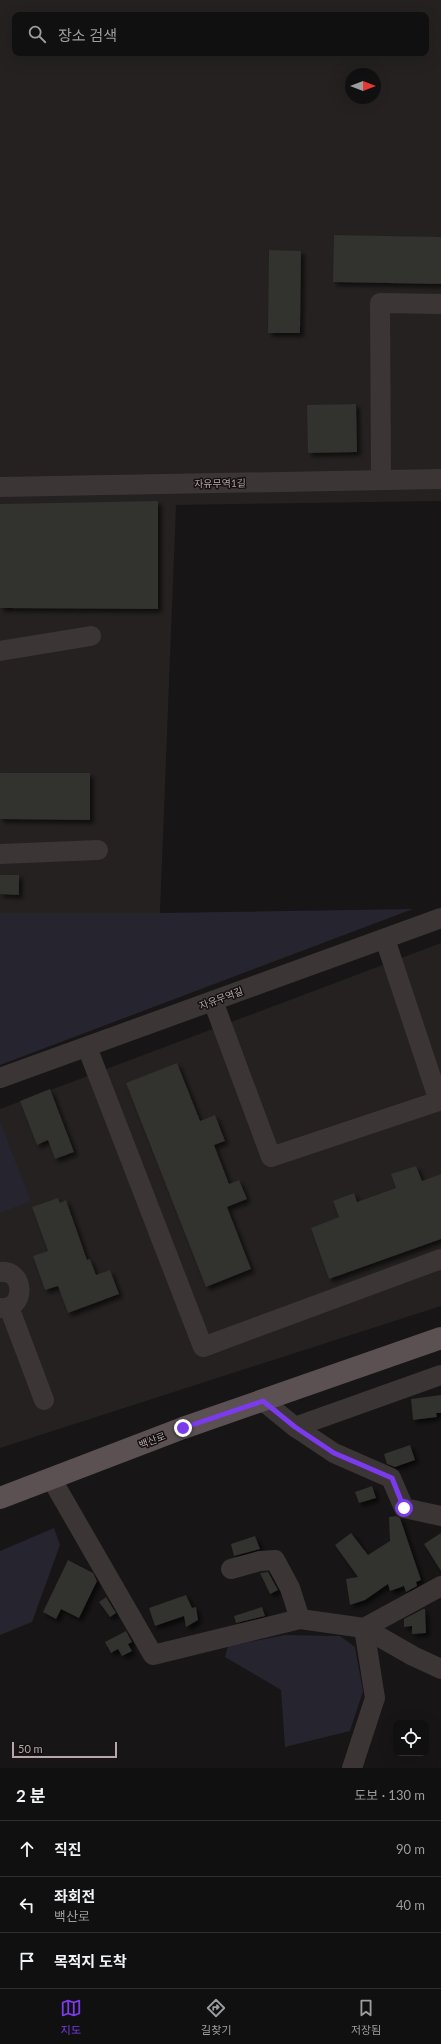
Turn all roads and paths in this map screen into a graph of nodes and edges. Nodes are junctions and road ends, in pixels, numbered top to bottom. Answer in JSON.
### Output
{"nodes":[{"id":1,"x":441,"y":304,"type":"edge"},
{"id":2,"x":441,"y":479,"type":"edge"},
{"id":3,"x":381,"y":480,"type":"junction"},
{"id":4,"x":0,"y":487,"type":"edge"},
{"id":5,"x":91,"y":636,"type":"dead end"},
{"id":6,"x":0,"y":650,"type":"edge"},
{"id":7,"x":98,"y":850,"type":"dead end"},
{"id":8,"x":0,"y":854,"type":"edge"},
{"id":9,"x":441,"y":918,"type":"edge"},
{"id":10,"x":384,"y":938,"type":"junction"},
{"id":11,"x":213,"y":1001,"type":"junction"},
{"id":12,"x":87,"y":1047,"type":"junction"},
{"id":13,"x":0,"y":1078,"type":"edge"},
{"id":14,"x":441,"y":1259,"type":"edge"},
{"id":15,"x":0,"y":1272,"type":"edge"},
{"id":16,"x":5,"y":1308,"type":"edge"},
{"id":17,"x":441,"y":1338,"type":"edge"},
{"id":18,"x":441,"y":1375,"type":"edge"},
{"id":19,"x":44,"y":1400,"type":"dead end"},
{"id":20,"x":263,"y":1401,"type":"junction"},
{"id":21,"x":295,"y":1427,"type":"junction"},
{"id":22,"x":51,"y":1478,"type":"junction"},
{"id":23,"x":0,"y":1498,"type":"edge"},
{"id":24,"x":441,"y":1516,"type":"edge"},
{"id":25,"x":232,"y":1569,"type":"dead end"},
{"id":26,"x":441,"y":1586,"type":"edge"},
{"id":27,"x":300,"y":1619,"type":"junction"},
{"id":28,"x":364,"y":1628,"type":"junction"},
{"id":29,"x":441,"y":1669,"type":"edge"},
{"id":30,"x":352,"y":1768,"type":"edge"}],
"edges":[{"from":1,"to":3,"type":"street"},
{"from":2,"to":3,"type":"street","name":"자유무역1길"},
{"from":3,"to":4,"type":"street","name":"자유무역1길"},
{"from":5,"to":6,"type":"street"},
{"from":7,"to":8,"type":"street"},
{"from":9,"to":10,"type":"street","name":"자유무역길"},
{"from":10,"to":11,"type":"street","name":"자유무역길"},
{"from":10,"to":11,"type":"street"},
{"from":11,"to":12,"type":"street","name":"자유무역길"},
{"from":12,"to":13,"type":"street","name":"자유무역길"},
{"from":12,"to":14,"type":"street"},
{"from":15,"to":16,"type":"street"},
{"from":16,"to":19,"type":"street"},
{"from":17,"to":20,"type":"main road","name":"백산로"},
{"from":18,"to":21,"type":"street"},
{"from":20,"to":21,"type":"street"},
{"from":20,"to":22,"type":"main road","name":"백산로"},
{"from":21,"to":24,"type":"street"},
{"from":22,"to":23,"type":"main road","name":"백산로"},
{"from":22,"to":27,"type":"street"},
{"from":25,"to":27,"type":"street"},
{"from":26,"to":28,"type":"street"},
{"from":27,"to":28,"type":"street"},
{"from":28,"to":29,"type":"street"},
{"from":28,"to":30,"type":"street"}]}
